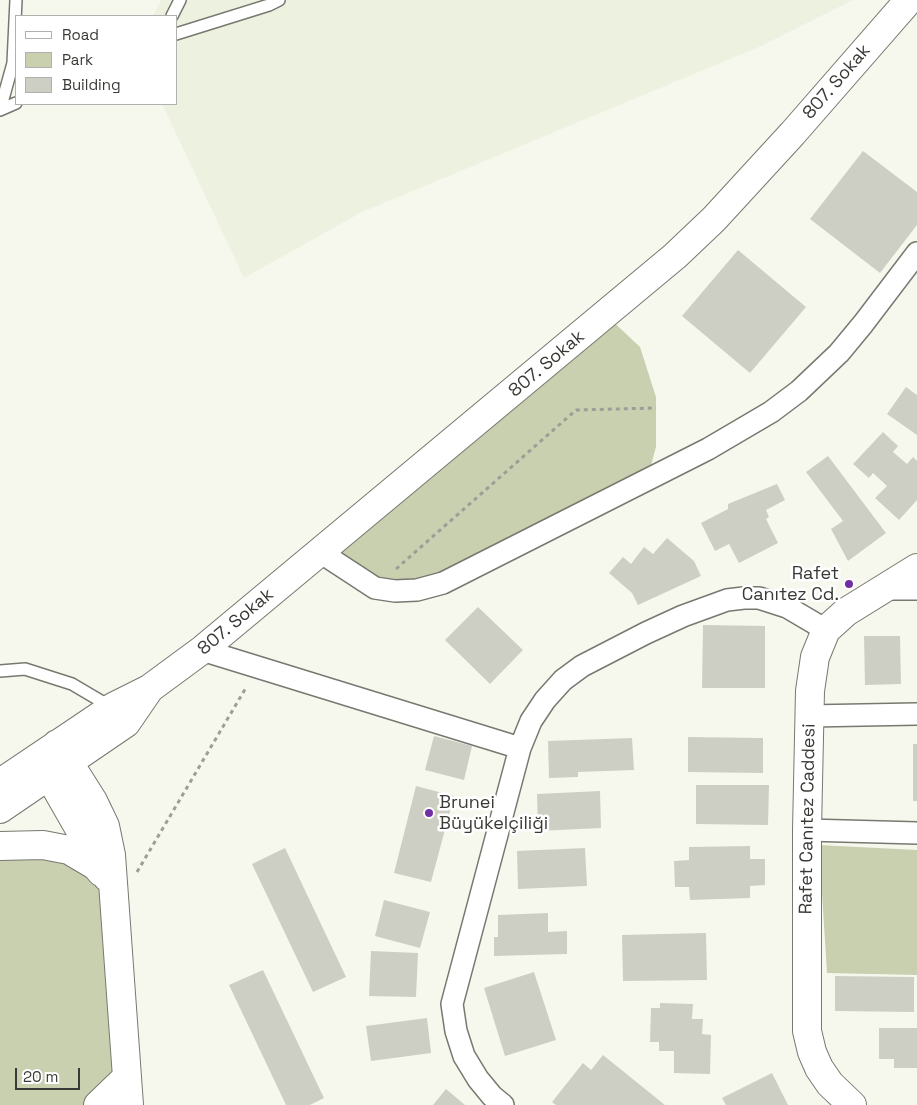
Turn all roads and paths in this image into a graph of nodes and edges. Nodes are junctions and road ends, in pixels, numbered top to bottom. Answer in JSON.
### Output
{"nodes":[{"id":1,"x":16,"y":0,"type":"edge"},
{"id":2,"x":180,"y":0,"type":"edge"},
{"id":3,"x":279,"y":0,"type":"edge"},
{"id":4,"x":909,"y":0,"type":"edge"},
{"id":5,"x":15,"y":15,"type":"edge"},
{"id":6,"x":172,"y":15,"type":"edge"},
{"id":7,"x":15,"y":21,"type":"edge"},
{"id":8,"x":178,"y":33,"type":"edge"},
{"id":9,"x":15,"y":103,"type":"edge"},
{"id":10,"x":0,"y":110,"type":"edge"},
{"id":11,"x":917,"y":253,"type":"edge"},
{"id":12,"x":656,"y":408,"type":"dead end"},
{"id":13,"x":320,"y":552,"type":"junction"},
{"id":14,"x":917,"y":568,"type":"edge"},
{"id":15,"x":375,"y":588,"type":"junction"},
{"id":16,"x":885,"y":589,"type":"junction"},
{"id":17,"x":917,"y":589,"type":"edge"},
{"id":18,"x":826,"y":630,"type":"junction"},
{"id":19,"x":202,"y":650,"type":"junction"},
{"id":20,"x":258,"y":668,"type":"junction"},
{"id":21,"x":0,"y":671,"type":"edge"},
{"id":22,"x":149,"y":689,"type":"junction"},
{"id":23,"x":113,"y":707,"type":"junction"},
{"id":24,"x":917,"y":714,"type":"edge"},
{"id":25,"x":809,"y":716,"type":"junction"},
{"id":26,"x":520,"y":748,"type":"junction"},
{"id":27,"x":53,"y":760,"type":"junction"},
{"id":28,"x":0,"y":783,"type":"edge"},
{"id":29,"x":0,"y":809,"type":"edge"},
{"id":30,"x":806,"y":830,"type":"junction"},
{"id":31,"x":917,"y":833,"type":"edge"},
{"id":32,"x":0,"y":846,"type":"edge"},
{"id":33,"x":124,"y":882,"type":"junction"},
{"id":34,"x":126,"y":1078,"type":"junction"},
{"id":35,"x":98,"y":1105,"type":"edge"},
{"id":36,"x":129,"y":1105,"type":"edge"},
{"id":37,"x":503,"y":1105,"type":"edge"},
{"id":38,"x":852,"y":1105,"type":"edge"}],
"edges":[{"from":1,"to":5,"type":"lane"},
{"from":2,"to":6,"type":"lane"},
{"from":3,"to":8,"type":"lane"},
{"from":4,"to":13,"type":"main road","name":"807. Sokak"},
{"from":7,"to":10,"type":"lane"},
{"from":9,"to":10,"type":"lane"},
{"from":11,"to":15,"type":"street"},
{"from":12,"to":15,"type":"path"},
{"from":13,"to":15,"type":"street"},
{"from":13,"to":19,"type":"main road","name":"807. Sokak"},
{"from":14,"to":16,"type":"main road","name":"Rafet Canıtez Caddesi"},
{"from":16,"to":17,"type":"street"},
{"from":16,"to":18,"type":"main road","name":"Rafet Canıtez Caddesi"},
{"from":18,"to":25,"type":"main road","name":"Rafet Canıtez Caddesi"},
{"from":18,"to":26,"type":"street"},
{"from":19,"to":20,"type":"street"},
{"from":19,"to":22,"type":"main road","name":"807. Sokak"},
{"from":20,"to":26,"type":"street"},
{"from":20,"to":33,"type":"path"},
{"from":21,"to":23,"type":"lane"},
{"from":22,"to":23,"type":"main road","name":"807. Sokak"},
{"from":22,"to":27,"type":"main road","name":"807. Sokak"},
{"from":23,"to":27,"type":"main road","name":"807. Sokak"},
{"from":24,"to":25,"type":"street"},
{"from":25,"to":30,"type":"main road","name":"Rafet Canıtez Caddesi"},
{"from":26,"to":37,"type":"street"},
{"from":27,"to":28,"type":"main road","name":"807. Sokak"},
{"from":27,"to":29,"type":"main road","name":"807. Sokak"},
{"from":27,"to":33,"type":"main road"},
{"from":30,"to":31,"type":"street"},
{"from":30,"to":38,"type":"main road","name":"Rafet Canıtez Caddesi"},
{"from":32,"to":33,"type":"main road"},
{"from":33,"to":34,"type":"main road"},
{"from":34,"to":35,"type":"main road"},
{"from":34,"to":36,"type":"main road"}]}
